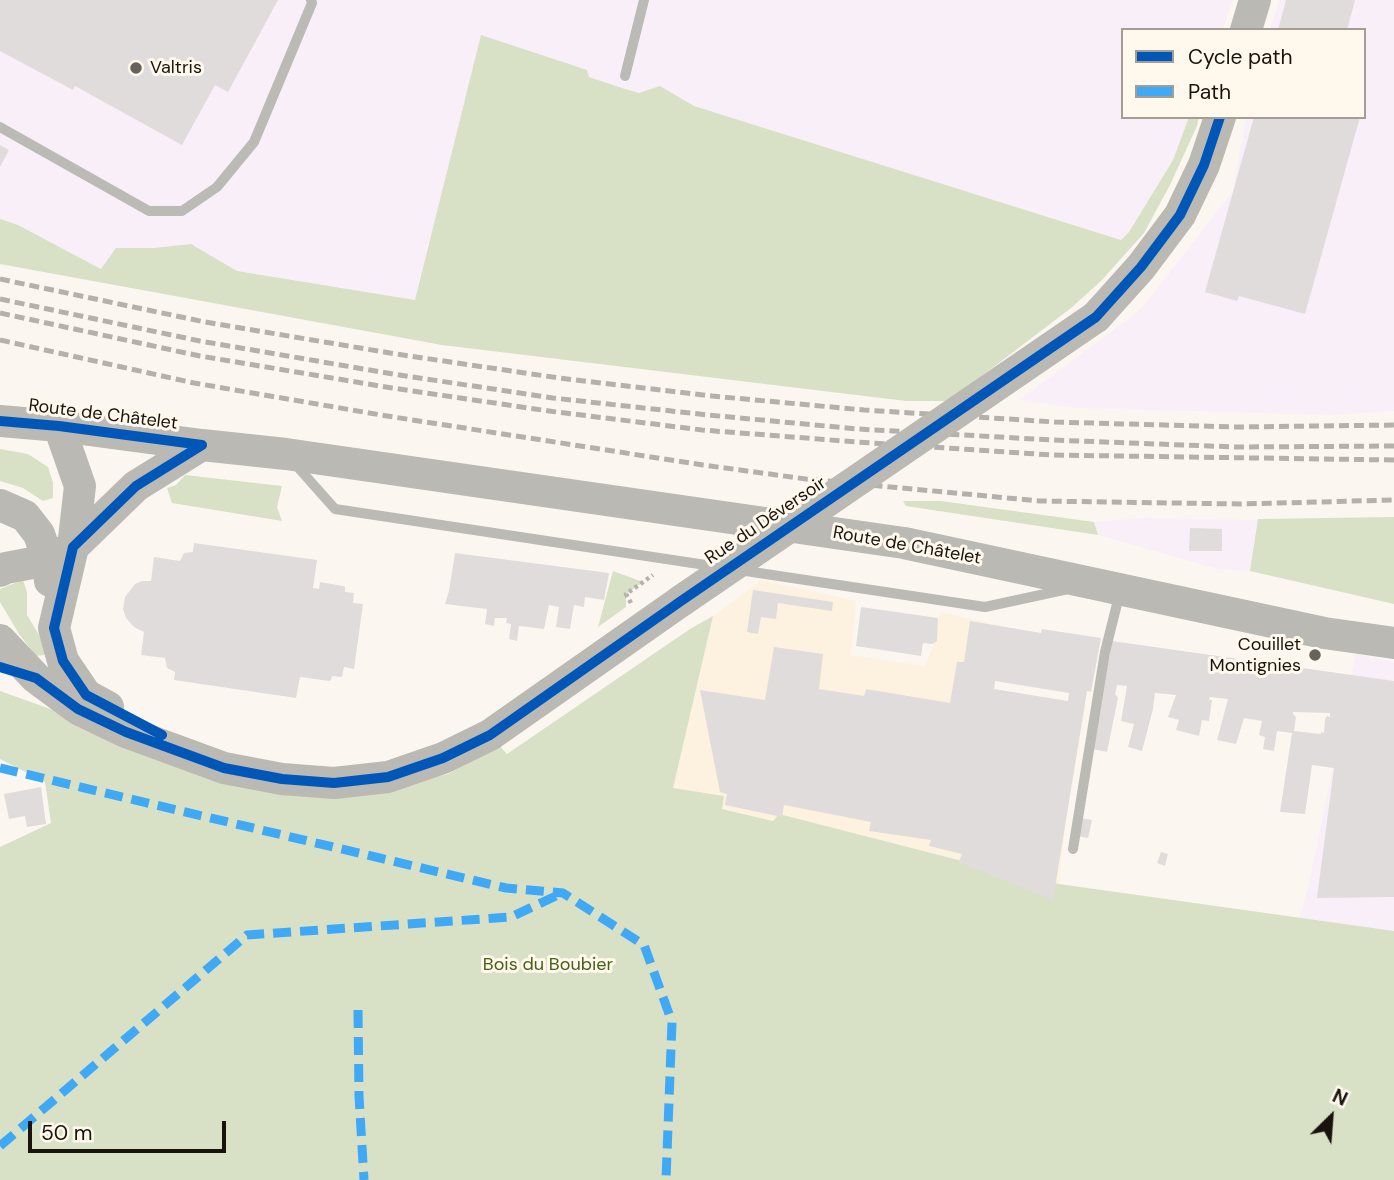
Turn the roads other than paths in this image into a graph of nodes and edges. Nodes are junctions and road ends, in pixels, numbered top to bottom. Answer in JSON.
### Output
{"nodes":[{"id":1,"x":311,"y":0,"type":"edge"},
{"id":2,"x":644,"y":0,"type":"edge"},
{"id":3,"x":1255,"y":0,"type":"edge"},
{"id":4,"x":1247,"y":28,"type":"edge"},
{"id":5,"x":625,"y":76,"type":"dead end"},
{"id":6,"x":1219,"y":119,"type":"edge"},
{"id":7,"x":0,"y":127,"type":"edge"},
{"id":8,"x":0,"y":421,"type":"edge"},
{"id":9,"x":59,"y":426,"type":"junction"},
{"id":10,"x":202,"y":445,"type":"junction"},
{"id":11,"x":286,"y":454,"type":"junction"},
{"id":12,"x":0,"y":505,"type":"edge"},
{"id":13,"x":60,"y":554,"type":"junction"},
{"id":14,"x":0,"y":571,"type":"edge"},
{"id":15,"x":1108,"y":587,"type":"junction"},
{"id":16,"x":0,"y":640,"type":"edge"},
{"id":17,"x":1394,"y":643,"type":"edge"},
{"id":18,"x":0,"y":667,"type":"edge"},
{"id":19,"x":36,"y":678,"type":"junction"},
{"id":20,"x":223,"y":768,"type":"junction"},
{"id":21,"x":1073,"y":849,"type":"dead end"}],
"edges":[{"from":1,"to":7,"type":"lane"},
{"from":2,"to":5,"type":"lane"},
{"from":3,"to":4,"type":"main road"},
{"from":6,"to":20,"type":"main road","name":"Rue du Déversoir","bridge":true},
{"from":8,"to":9,"type":"main road","name":"Route de Châtelet"},
{"from":9,"to":10,"type":"main road","name":"Route de Châtelet"},
{"from":9,"to":13,"type":"main road","name":"Rue du Déversoir"},
{"from":10,"to":11,"type":"main road","name":"Route de Châtelet"},
{"from":10,"to":13,"type":"main road"},
{"from":11,"to":15,"type":"main road","name":"Route de Châtelet"},
{"from":11,"to":15,"type":"lane"},
{"from":12,"to":13,"type":"main road"},
{"from":13,"to":14,"type":"main road"},
{"from":13,"to":20,"type":"main road","name":"Rue du Déversoir"},
{"from":15,"to":17,"type":"main road","name":"Route de Châtelet"},
{"from":15,"to":21,"type":"lane"},
{"from":16,"to":19,"type":"main road","name":"Rue du Déversoir"},
{"from":18,"to":19,"type":"main road"},
{"from":19,"to":20,"type":"main road","name":"Rue du Déversoir"}]}
